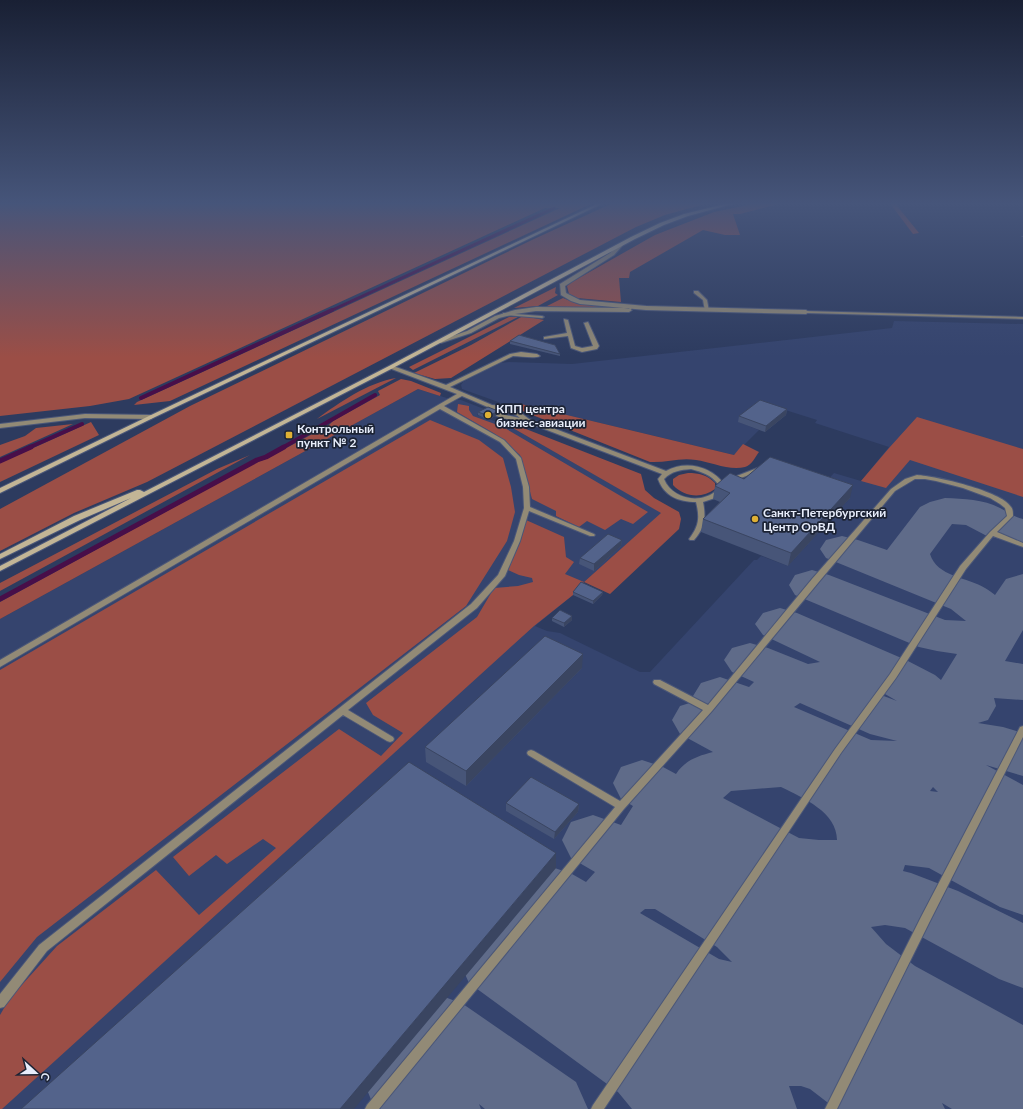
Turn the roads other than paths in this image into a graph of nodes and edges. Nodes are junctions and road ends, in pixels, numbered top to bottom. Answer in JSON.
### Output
{"nodes":[{"id":1,"x":495,"y":254,"type":"edge"},
{"id":2,"x":604,"y":254,"type":"edge"},
{"id":3,"x":611,"y":254,"type":"edge"},
{"id":4,"x":696,"y":292,"type":"dead end"},
{"id":5,"x":707,"y":310,"type":"junction"},
{"id":6,"x":623,"y":311,"type":"junction"},
{"id":7,"x":806,"y":312,"type":"joint"},
{"id":8,"x":505,"y":314,"type":"junction"},
{"id":9,"x":542,"y":317,"type":"dead end"},
{"id":10,"x":1023,"y":318,"type":"edge"},
{"id":11,"x":566,"y":320,"type":"dead end"},
{"id":12,"x":586,"y":323,"type":"dead end"},
{"id":13,"x":570,"y":334,"type":"junction"},
{"id":14,"x":546,"y":338,"type":"dead end"},
{"id":15,"x":434,"y":343,"type":"junction"},
{"id":16,"x":537,"y":356,"type":"dead end"},
{"id":17,"x":391,"y":367,"type":"junction"},
{"id":18,"x":446,"y":387,"type":"junction"},
{"id":19,"x":461,"y":394,"type":"junction"},
{"id":20,"x":439,"y":406,"type":"junction"},
{"id":21,"x":152,"y":417,"type":"junction"},
{"id":22,"x":0,"y":426,"type":"edge"},
{"id":23,"x":199,"y":466,"type":"junction"},
{"id":24,"x":764,"y":467,"type":"edge"},
{"id":25,"x":666,"y":473,"type":"junction"},
{"id":26,"x":721,"y":484,"type":"junction"},
{"id":27,"x":0,"y":491,"type":"edge"},
{"id":28,"x":699,"y":500,"type":"junction"},
{"id":29,"x":527,"y":508,"type":"junction"},
{"id":30,"x":992,"y":533,"type":"junction"},
{"id":31,"x":592,"y":535,"type":"dead end"},
{"id":32,"x":692,"y":539,"type":"dead end"},
{"id":33,"x":1023,"y":545,"type":"edge"},
{"id":34,"x":0,"y":556,"type":"edge"},
{"id":35,"x":0,"y":569,"type":"edge"},
{"id":36,"x":0,"y":664,"type":"edge"},
{"id":37,"x":656,"y":682,"type":"dead end"},
{"id":38,"x":709,"y":709,"type":"junction"},
{"id":39,"x":343,"y":711,"type":"junction"},
{"id":40,"x":1023,"y":729,"type":"edge"},
{"id":41,"x":390,"y":739,"type":"dead end"},
{"id":42,"x":531,"y":753,"type":"dead end"},
{"id":43,"x":621,"y":806,"type":"junction"},
{"id":44,"x":0,"y":1003,"type":"edge"},
{"id":45,"x":371,"y":1109,"type":"edge"},
{"id":46,"x":597,"y":1109,"type":"edge"},
{"id":47,"x":831,"y":1109,"type":"edge"}],
"edges":[{"from":1,"to":21,"type":"main road"},
{"from":2,"to":15,"type":"main road"},
{"from":3,"to":6,"type":"street"},
{"from":4,"to":5,"type":"lane"},
{"from":5,"to":6,"type":"street"},
{"from":5,"to":7,"type":"street"},
{"from":6,"to":8,"type":"street"},
{"from":7,"to":10,"type":"lane"},
{"from":8,"to":9,"type":"lane"},
{"from":8,"to":15,"type":"street"},
{"from":11,"to":13,"type":"lane"},
{"from":12,"to":13,"type":"lane"},
{"from":13,"to":14,"type":"lane"},
{"from":15,"to":17,"type":"main road"},
{"from":16,"to":18,"type":"lane"},
{"from":17,"to":18,"type":"lane"},
{"from":17,"to":23,"type":"main road"},
{"from":18,"to":19,"type":"lane"},
{"from":19,"to":20,"type":"lane"},
{"from":19,"to":25,"type":"lane"},
{"from":20,"to":29,"type":"lane"},
{"from":20,"to":36,"type":"lane"},
{"from":21,"to":22,"type":"lane"},
{"from":21,"to":27,"type":"main road"},
{"from":23,"to":34,"type":"main road"},
{"from":23,"to":35,"type":"main road"},
{"from":24,"to":26,"type":"lane"},
{"from":25,"to":26,"type":"lane"},
{"from":25,"to":28,"type":"lane"},
{"from":26,"to":28,"type":"lane"},
{"from":28,"to":32,"type":"lane"},
{"from":29,"to":31,"type":"lane"},
{"from":29,"to":39,"type":"lane"},
{"from":30,"to":33,"type":"lane"},
{"from":30,"to":38,"type":"lane"},
{"from":30,"to":46,"type":"lane"},
{"from":37,"to":38,"type":"lane"},
{"from":38,"to":43,"type":"lane"},
{"from":39,"to":41,"type":"lane"},
{"from":39,"to":44,"type":"lane"},
{"from":40,"to":47,"type":"lane"},
{"from":42,"to":43,"type":"lane"},
{"from":43,"to":45,"type":"lane"}]}
